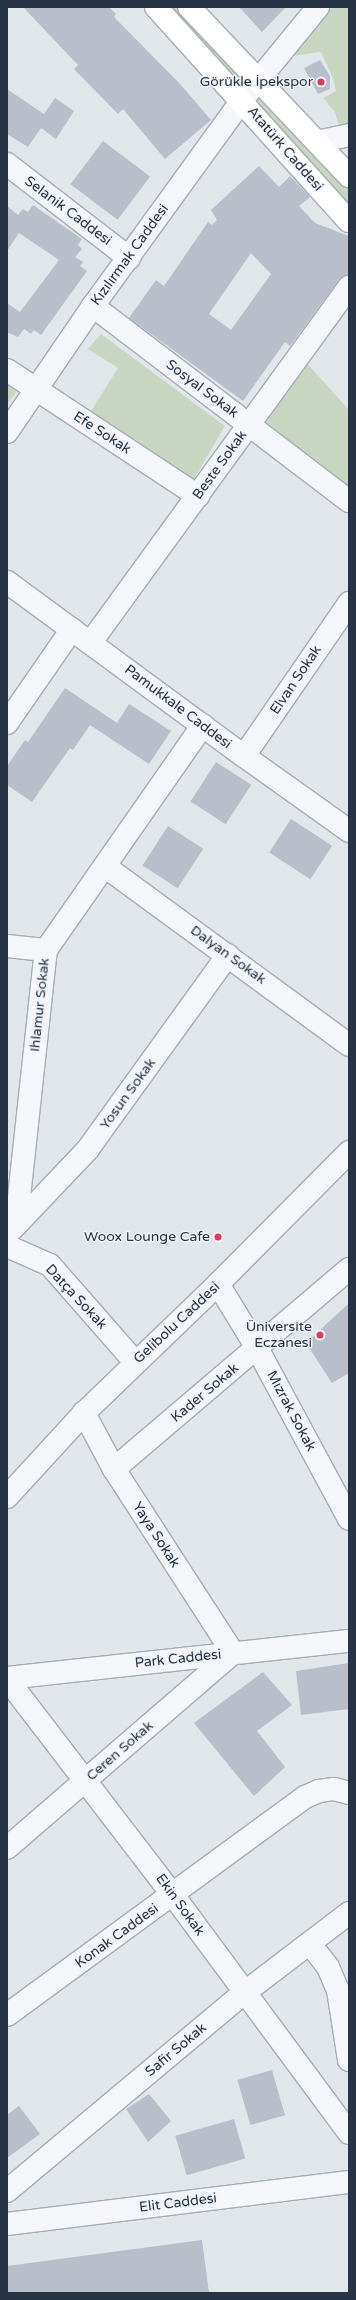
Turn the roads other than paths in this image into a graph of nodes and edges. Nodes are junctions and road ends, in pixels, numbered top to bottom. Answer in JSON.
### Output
{"nodes":[{"id":1,"x":156,"y":7,"type":"edge"},
{"id":2,"x":189,"y":7,"type":"edge"},
{"id":3,"x":318,"y":7,"type":"edge"},
{"id":4,"x":258,"y":81,"type":"junction"},
{"id":5,"x":242,"y":100,"type":"junction"},
{"id":6,"x":349,"y":135,"type":"edge"},
{"id":7,"x":317,"y":142,"type":"junction"},
{"id":8,"x":7,"y":164,"type":"edge"},
{"id":9,"x":349,"y":176,"type":"edge"},
{"id":10,"x":349,"y":221,"type":"edge"},
{"id":11,"x":129,"y":258,"type":"junction"},
{"id":12,"x":349,"y":286,"type":"edge"},
{"id":13,"x":93,"y":306,"type":"junction"},
{"id":14,"x":7,"y":370,"type":"edge"},
{"id":15,"x":37,"y":390,"type":"junction"},
{"id":16,"x":249,"y":425,"type":"junction"},
{"id":17,"x":7,"y":432,"type":"edge"},
{"id":18,"x":198,"y":496,"type":"junction"},
{"id":19,"x":349,"y":501,"type":"edge"},
{"id":20,"x":7,"y":582,"type":"edge"},
{"id":21,"x":349,"y":603,"type":"edge"},
{"id":22,"x":72,"y":629,"type":"junction"},
{"id":23,"x":91,"y":642,"type":"junction"},
{"id":24,"x":7,"y":723,"type":"edge"},
{"id":25,"x":203,"y":725,"type":"junction"},
{"id":26,"x":244,"y":756,"type":"junction"},
{"id":27,"x":349,"y":831,"type":"edge"},
{"id":28,"x":106,"y":867,"type":"junction"},
{"id":29,"x":7,"y":946,"type":"edge"},
{"id":30,"x":46,"y":950,"type":"junction"},
{"id":31,"x":228,"y":955,"type":"junction"},
{"id":32,"x":349,"y":1045,"type":"edge"},
{"id":33,"x":348,"y":1156,"type":"edge"},
{"id":34,"x":12,"y":1230,"type":"edge"},
{"id":35,"x":7,"y":1246,"type":"edge"},
{"id":36,"x":349,"y":1269,"type":"edge"},
{"id":37,"x":218,"y":1284,"type":"junction"},
{"id":38,"x":257,"y":1348,"type":"junction"},
{"id":39,"x":135,"y":1362,"type":"junction"},
{"id":40,"x":84,"y":1413,"type":"junction"},
{"id":41,"x":114,"y":1469,"type":"junction"},
{"id":42,"x":7,"y":1497,"type":"edge"},
{"id":43,"x":349,"y":1518,"type":"edge"},
{"id":44,"x":349,"y":1641,"type":"edge"},
{"id":45,"x":233,"y":1653,"type":"junction"},
{"id":46,"x":7,"y":1678,"type":"edge"},
{"id":47,"x":86,"y":1780,"type":"junction"},
{"id":48,"x":349,"y":1793,"type":"edge"},
{"id":49,"x":7,"y":1848,"type":"edge"},
{"id":50,"x":173,"y":1895,"type":"junction"},
{"id":51,"x":349,"y":1913,"type":"edge"},
{"id":52,"x":310,"y":1944,"type":"junction"},
{"id":53,"x":244,"y":1993,"type":"junction"},
{"id":54,"x":7,"y":2015,"type":"edge"},
{"id":55,"x":349,"y":2060,"type":"edge"},
{"id":56,"x":349,"y":2133,"type":"edge"},
{"id":57,"x":349,"y":2182,"type":"edge"},
{"id":58,"x":7,"y":2191,"type":"edge"},
{"id":59,"x":7,"y":2224,"type":"edge"}],
"edges":[{"from":1,"to":5,"type":"main road","name":"Atatürk Caddesi"},
{"from":2,"to":4,"type":"main road","name":"Atatürk Caddesi"},
{"from":3,"to":4,"type":"street","name":"Kızılırmak Caddesi"},
{"from":4,"to":5,"type":"street","name":"Kızılırmak Caddesi"},
{"from":4,"to":7,"type":"main road","name":"Atatürk Caddesi"},
{"from":5,"to":10,"type":"main road","name":"Atatürk Caddesi"},
{"from":5,"to":11,"type":"street","name":"Kızılırmak Caddesi"},
{"from":6,"to":7,"type":"street"},
{"from":7,"to":9,"type":"main road","name":"Atatürk Caddesi"},
{"from":8,"to":11,"type":"street","name":"Selanik Caddesi"},
{"from":11,"to":13,"type":"street","name":"Kızılırmak Caddesi"},
{"from":12,"to":16,"type":"street","name":"Beste Sokak"},
{"from":13,"to":15,"type":"street","name":"Kızılırmak Caddesi"},
{"from":13,"to":16,"type":"street","name":"Sosyal Sokak"},
{"from":14,"to":15,"type":"street","name":"Efe Sokak"},
{"from":15,"to":17,"type":"street","name":"Kızılırmak Caddesi"},
{"from":15,"to":18,"type":"street","name":"Efe Sokak"},
{"from":16,"to":18,"type":"street","name":"Beste Sokak"},
{"from":16,"to":19,"type":"street","name":"Sosyal Sokak"},
{"from":18,"to":23,"type":"street","name":"Beste Sokak"},
{"from":20,"to":22,"type":"street","name":"Pamukkale Caddesi"},
{"from":21,"to":26,"type":"street","name":"Elvan Sokak"},
{"from":22,"to":23,"type":"street","name":"Pamukkale Caddesi"},
{"from":22,"to":24,"type":"street"},
{"from":23,"to":25,"type":"street","name":"Pamukkale Caddesi"},
{"from":25,"to":26,"type":"street","name":"Pamukkale Caddesi"},
{"from":25,"to":28,"type":"street","name":"Ihlamur Sokak"},
{"from":26,"to":27,"type":"street","name":"Pamukkale Caddesi"},
{"from":28,"to":30,"type":"street","name":"Ihlamur Sokak"},
{"from":28,"to":31,"type":"street","name":"Dalyan Sokak"},
{"from":29,"to":30,"type":"street"},
{"from":30,"to":34,"type":"street","name":"Ihlamur Sokak"},
{"from":31,"to":32,"type":"street","name":"Dalyan Sokak"},
{"from":31,"to":34,"type":"street","name":"Yosun Sokak"},
{"from":33,"to":37,"type":"street","name":"Gelibolu Caddesi"},
{"from":35,"to":39,"type":"street","name":"Datça Sokak"},
{"from":36,"to":38,"type":"street","name":"Kader Sokak"},
{"from":37,"to":38,"type":"street","name":"Mızrak Sokak"},
{"from":37,"to":39,"type":"street","name":"Gelibolu Caddesi"},
{"from":38,"to":41,"type":"street","name":"Kader Sokak"},
{"from":38,"to":43,"type":"street","name":"Mızrak Sokak"},
{"from":39,"to":40,"type":"street","name":"Gelibolu Caddesi"},
{"from":40,"to":41,"type":"street","name":"Yaya Sokak"},
{"from":40,"to":42,"type":"street","name":"Gelibolu Caddesi"},
{"from":41,"to":45,"type":"street","name":"Yaya Sokak"},
{"from":44,"to":45,"type":"street","name":"Park Caddesi"},
{"from":45,"to":46,"type":"street","name":"Park Caddesi"},
{"from":45,"to":47,"type":"street","name":"Ceren Sokak"},
{"from":46,"to":47,"type":"street","name":"Ekin Sokak"},
{"from":47,"to":49,"type":"street","name":"Ceren Sokak"},
{"from":47,"to":50,"type":"street","name":"Ekin Sokak"},
{"from":48,"to":50,"type":"street","name":"Konak Caddesi"},
{"from":50,"to":53,"type":"street","name":"Ekin Sokak"},
{"from":50,"to":54,"type":"street","name":"Konak Caddesi"},
{"from":51,"to":52,"type":"street","name":"Safir Sokak"},
{"from":52,"to":53,"type":"street","name":"Safir Sokak"},
{"from":52,"to":55,"type":"street"},
{"from":53,"to":56,"type":"street","name":"Ekin Sokak"},
{"from":53,"to":58,"type":"street","name":"Safir Sokak"},
{"from":57,"to":59,"type":"street","name":"Elit Caddesi"}]}
